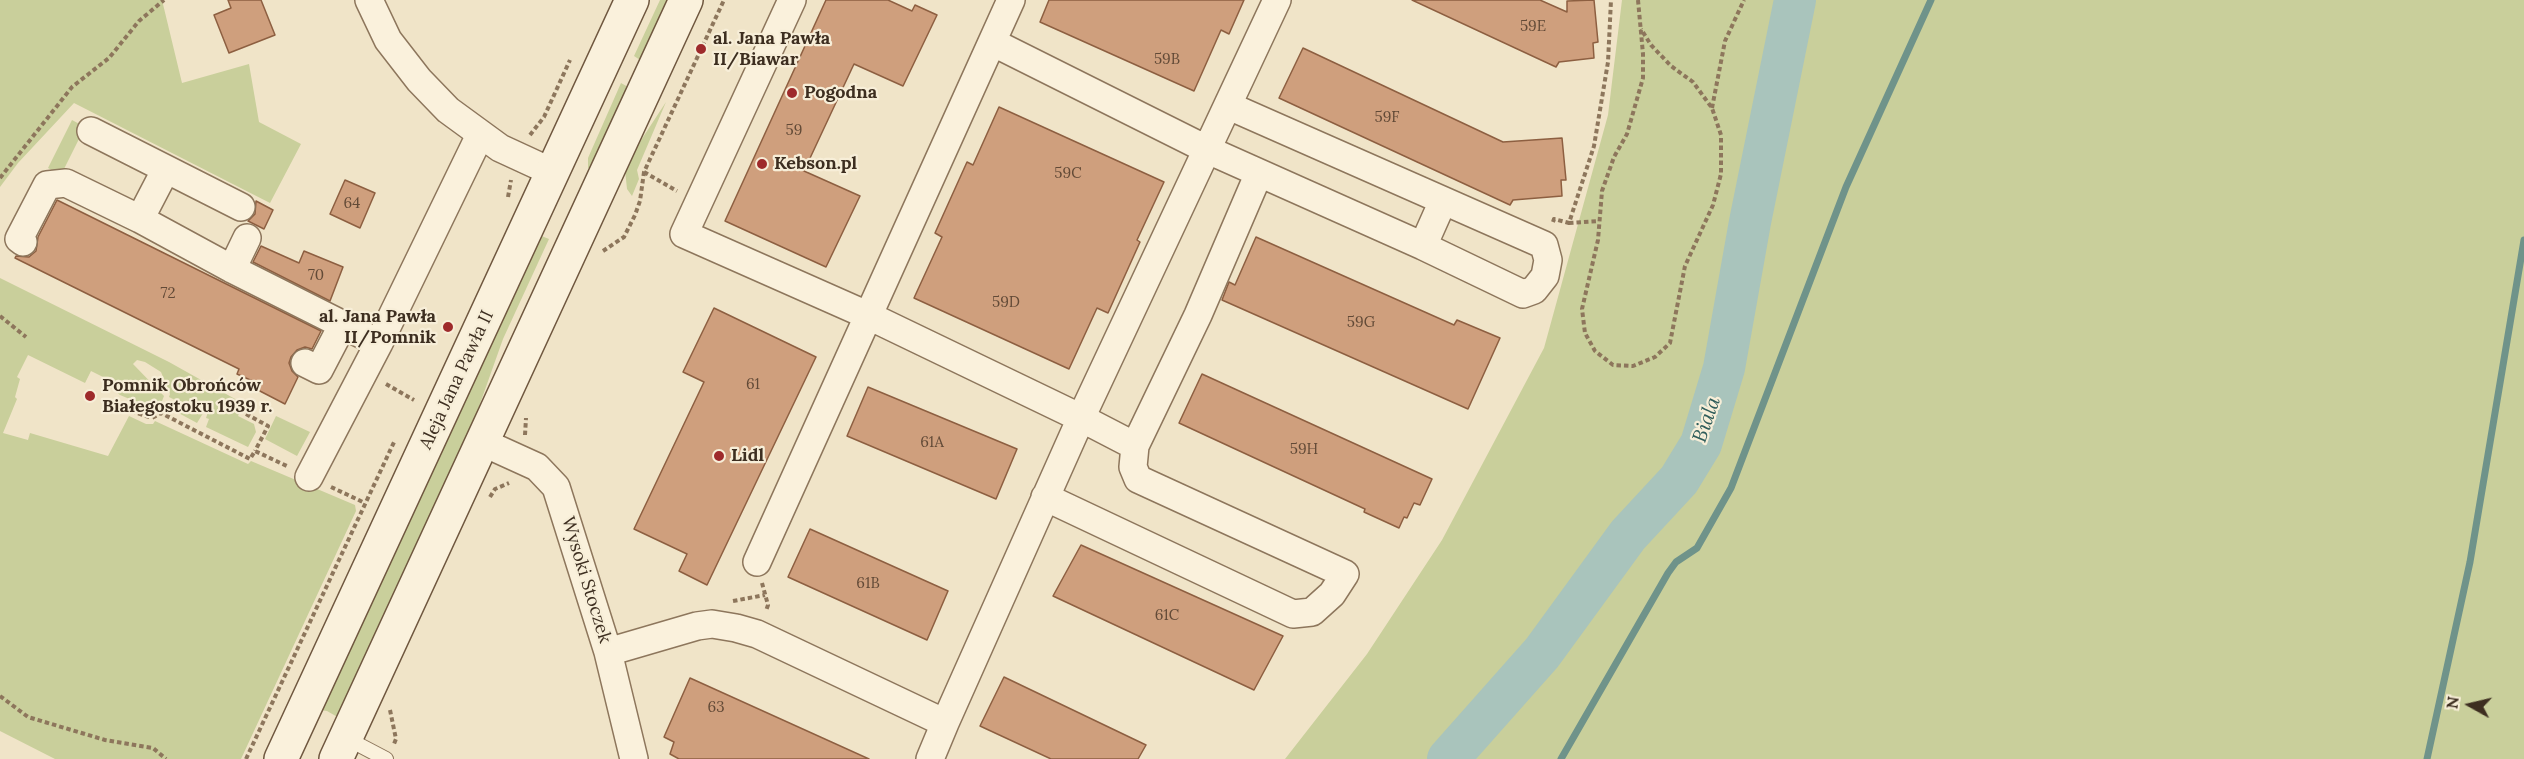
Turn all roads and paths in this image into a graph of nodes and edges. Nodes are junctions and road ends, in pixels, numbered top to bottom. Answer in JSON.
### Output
{"nodes":[{"id":1,"x":164,"y":0,"type":"edge"},
{"id":2,"x":369,"y":0,"type":"edge"},
{"id":3,"x":632,"y":0,"type":"edge"},
{"id":4,"x":686,"y":0,"type":"edge"},
{"id":5,"x":724,"y":0,"type":"edge"},
{"id":6,"x":792,"y":0,"type":"edge"},
{"id":7,"x":1011,"y":0,"type":"edge"},
{"id":8,"x":1277,"y":0,"type":"edge"},
{"id":9,"x":1611,"y":0,"type":"edge"},
{"id":10,"x":1638,"y":0,"type":"edge"},
{"id":11,"x":1744,"y":0,"type":"edge"},
{"id":12,"x":1641,"y":29,"type":"junction"},
{"id":13,"x":992,"y":42,"type":"junction"},
{"id":14,"x":574,"y":53,"type":"dead end"},
{"id":15,"x":606,"y":57,"type":"junction"},
{"id":16,"x":651,"y":78,"type":"junction"},
{"id":17,"x":1229,"y":106,"type":"junction"},
{"id":18,"x":1712,"y":108,"type":"junction"},
{"id":19,"x":91,"y":131,"type":"dead end"},
{"id":20,"x":480,"y":135,"type":"junction"},
{"id":21,"x":1208,"y":150,"type":"junction"},
{"id":22,"x":520,"y":158,"type":"junction"},
{"id":23,"x":18,"y":164,"type":"dead end"},
{"id":24,"x":10,"y":165,"type":"junction"},
{"id":25,"x":166,"y":169,"type":"junction"},
{"id":26,"x":552,"y":172,"type":"junction"},
{"id":27,"x":644,"y":172,"type":"junction"},
{"id":28,"x":1259,"y":173,"type":"junction"},
{"id":29,"x":0,"y":178,"type":"edge"},
{"id":30,"x":594,"y":196,"type":"junction"},
{"id":31,"x":508,"y":198,"type":"dead end"},
{"id":32,"x":1443,"y":201,"type":"junction"},
{"id":33,"x":698,"y":203,"type":"junction"},
{"id":34,"x":241,"y":207,"type":"dead end"},
{"id":35,"x":140,"y":219,"type":"junction"},
{"id":36,"x":1599,"y":221,"type":"junction"},
{"id":37,"x":1569,"y":223,"type":"junction"},
{"id":38,"x":247,"y":238,"type":"dead end"},
{"id":39,"x":23,"y":242,"type":"dead end"},
{"id":40,"x":1544,"y":245,"type":"junction"},
{"id":41,"x":1423,"y":246,"type":"junction"},
{"id":42,"x":599,"y":259,"type":"dead end"},
{"id":43,"x":231,"y":269,"type":"junction"},
{"id":44,"x":867,"y":315,"type":"junction"},
{"id":45,"x":0,"y":316,"type":"edge"},
{"id":46,"x":343,"y":324,"type":"junction"},
{"id":47,"x":26,"y":337,"type":"dead end"},
{"id":48,"x":379,"y":343,"type":"junction"},
{"id":49,"x":305,"y":363,"type":"dead end"},
{"id":50,"x":364,"y":371,"type":"junction"},
{"id":51,"x":419,"y":389,"type":"dead end"},
{"id":52,"x":414,"y":400,"type":"junction"},
{"id":53,"x":530,"y":408,"type":"dead end"},
{"id":54,"x":409,"y":410,"type":"dead end"},
{"id":55,"x":131,"y":411,"type":"dead end"},
{"id":56,"x":246,"y":414,"type":"dead end"},
{"id":57,"x":1081,"y":418,"type":"junction"},
{"id":58,"x":399,"y":431,"type":"dead end"},
{"id":59,"x":482,"y":442,"type":"junction"},
{"id":60,"x":1135,"y":446,"type":"junction"},
{"id":61,"x":255,"y":451,"type":"junction"},
{"id":62,"x":528,"y":463,"type":"junction"},
{"id":63,"x":309,"y":477,"type":"junction"},
{"id":64,"x":1045,"y":497,"type":"junction"},
{"id":65,"x":365,"y":503,"type":"junction"},
{"id":66,"x":485,"y":507,"type":"dead end"},
{"id":67,"x":757,"y":562,"type":"joint"},
{"id":68,"x":758,"y":634,"type":"junction"},
{"id":69,"x":608,"y":652,"type":"junction"},
{"id":70,"x":0,"y":696,"type":"edge"},
{"id":71,"x":390,"y":709,"type":"dead end"},
{"id":72,"x":300,"y":719,"type":"junction"},
{"id":73,"x":945,"y":723,"type":"junction"},
{"id":74,"x":340,"y":749,"type":"edge"},
{"id":75,"x":389,"y":754,"type":"edge"},
{"id":76,"x":166,"y":759,"type":"edge"},
{"id":77,"x":246,"y":759,"type":"edge"},
{"id":78,"x":281,"y":759,"type":"edge"},
{"id":79,"x":634,"y":759,"type":"edge"},
{"id":80,"x":930,"y":759,"type":"edge"}],
"edges":[{"from":1,"to":24,"type":"path"},
{"from":2,"to":20,"type":"street"},
{"from":3,"to":15,"type":"main road","name":"Aleja Jana Pawła II"},
{"from":4,"to":16,"type":"main road"},
{"from":5,"to":27,"type":"path"},
{"from":6,"to":33,"type":"street"},
{"from":7,"to":13,"type":"street"},
{"from":8,"to":17,"type":"street"},
{"from":9,"to":37,"type":"path"},
{"from":10,"to":12,"type":"path"},
{"from":11,"to":18,"type":"path"},
{"from":12,"to":18,"type":"path"},
{"from":12,"to":36,"type":"path"},
{"from":13,"to":21,"type":"street"},
{"from":13,"to":44,"type":"street"},
{"from":14,"to":22,"type":"path"},
{"from":15,"to":16,"type":"main road"},
{"from":15,"to":26,"type":"main road","name":"Aleja Jana Pawła II"},
{"from":16,"to":30,"type":"main road"},
{"from":17,"to":21,"type":"street"},
{"from":17,"to":32,"type":"street"},
{"from":18,"to":36,"type":"path"},
{"from":19,"to":25,"type":"street"},
{"from":20,"to":22,"type":"street"},
{"from":20,"to":48,"type":"street"},
{"from":21,"to":28,"type":"street"},
{"from":21,"to":57,"type":"street"},
{"from":22,"to":26,"type":"street"},
{"from":22,"to":31,"type":"path"},
{"from":23,"to":24,"type":"path"},
{"from":24,"to":29,"type":"path"},
{"from":25,"to":34,"type":"street"},
{"from":25,"to":35,"type":"street"},
{"from":26,"to":30,"type":"main road"},
{"from":26,"to":72,"type":"main road","name":"Aleja Jana Pawła II"},
{"from":27,"to":33,"type":"path"},
{"from":27,"to":42,"type":"path"},
{"from":28,"to":41,"type":"street"},
{"from":28,"to":60,"type":"street"},
{"from":30,"to":59,"type":"main road"},
{"from":32,"to":40,"type":"street"},
{"from":32,"to":41,"type":"street"},
{"from":33,"to":44,"type":"street"},
{"from":35,"to":39,"type":"street"},
{"from":35,"to":43,"type":"street"},
{"from":36,"to":37,"type":"path"},
{"from":37,"to":40,"type":"path"},
{"from":38,"to":43,"type":"street"},
{"from":40,"to":41,"type":"street"},
{"from":43,"to":46,"type":"street"},
{"from":44,"to":57,"type":"street"},
{"from":44,"to":67,"type":"street"},
{"from":45,"to":47,"type":"path"},
{"from":46,"to":48,"type":"street"},
{"from":46,"to":49,"type":"street"},
{"from":48,"to":50,"type":"street"},
{"from":50,"to":52,"type":"path"},
{"from":50,"to":63,"type":"street"},
{"from":51,"to":52,"type":"path"},
{"from":52,"to":54,"type":"path"},
{"from":53,"to":62,"type":"path"},
{"from":55,"to":61,"type":"path"},
{"from":56,"to":61,"type":"path"},
{"from":57,"to":60,"type":"street"},
{"from":57,"to":64,"type":"street"},
{"from":58,"to":65,"type":"path"},
{"from":59,"to":62,"type":"street","name":"Wysoki Stoczek"},
{"from":59,"to":74,"type":"main road"},
{"from":60,"to":64,"type":"street"},
{"from":61,"to":63,"type":"path"},
{"from":62,"to":66,"type":"path"},
{"from":62,"to":69,"type":"street","name":"Wysoki Stoczek"},
{"from":63,"to":65,"type":"path"},
{"from":64,"to":73,"type":"street"},
{"from":65,"to":77,"type":"path"},
{"from":67,"to":68,"type":"path"},
{"from":68,"to":69,"type":"street"},
{"from":68,"to":73,"type":"street"},
{"from":69,"to":79,"type":"street","name":"Wysoki Stoczek"},
{"from":70,"to":76,"type":"path"},
{"from":71,"to":75,"type":"path"},
{"from":72,"to":74,"type":"main road"},
{"from":72,"to":78,"type":"main road","name":"Aleja Jana Pawła II"},
{"from":73,"to":80,"type":"street"},
{"from":74,"to":75,"type":"lane"}]}
